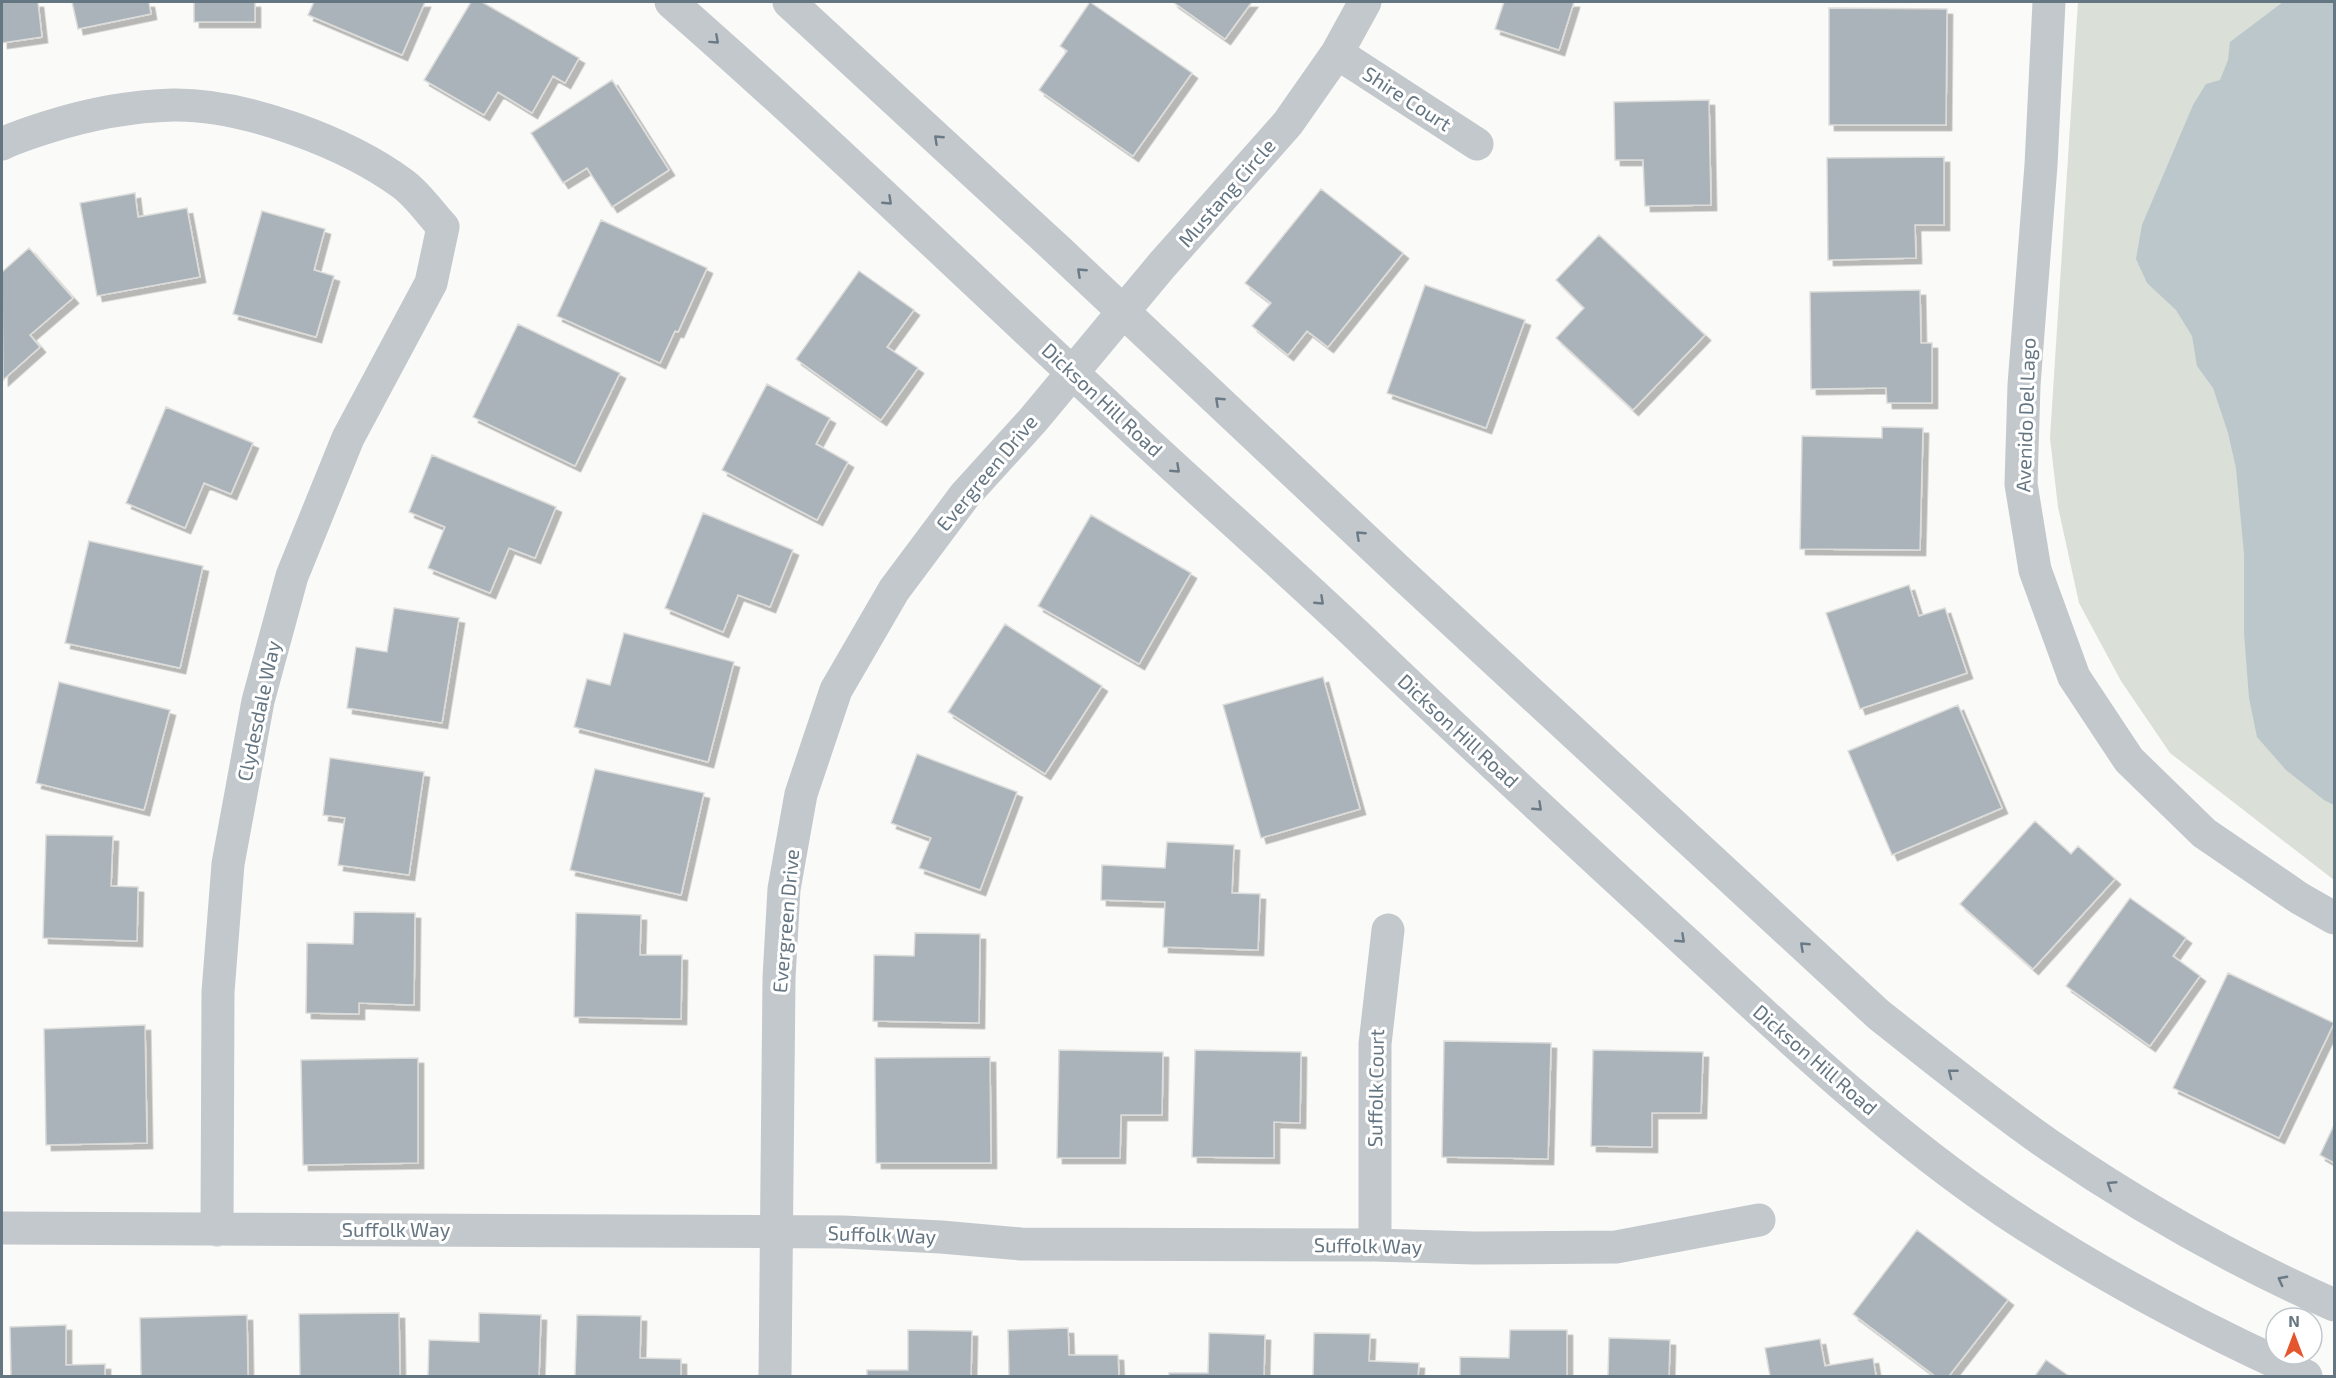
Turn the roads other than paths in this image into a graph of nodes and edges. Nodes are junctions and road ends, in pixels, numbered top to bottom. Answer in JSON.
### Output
{"nodes":[{"id":1,"x":671,"y":2,"type":"edge"},
{"id":2,"x":789,"y":2,"type":"edge"},
{"id":3,"x":1365,"y":2,"type":"edge"},
{"id":4,"x":2049,"y":2,"type":"edge"},
{"id":5,"x":1337,"y":53,"type":"junction"},
{"id":6,"x":2,"y":144,"type":"edge"},
{"id":7,"x":1477,"y":144,"type":"dead end"},
{"id":8,"x":1123,"y":312,"type":"junction"},
{"id":9,"x":1072,"y":372,"type":"junction"},
{"id":10,"x":2334,"y":918,"type":"edge"},
{"id":11,"x":1388,"y":930,"type":"dead end"},
{"id":12,"x":1760,"y":1220,"type":"dead end"},
{"id":13,"x":2,"y":1228,"type":"edge"},
{"id":14,"x":217,"y":1230,"type":"junction"},
{"id":15,"x":776,"y":1232,"type":"junction"},
{"id":16,"x":1375,"y":1245,"type":"junction"},
{"id":17,"x":2334,"y":1305,"type":"edge"},
{"id":18,"x":775,"y":1377,"type":"edge"},
{"id":19,"x":2306,"y":1377,"type":"edge"}],
"edges":[{"from":1,"to":9,"type":"street","name":"Dickson Hill Road","one_way":true},
{"from":8,"to":2,"type":"street","one_way":true},
{"from":3,"to":5,"type":"street","name":"Mustang Circle"},
{"from":4,"to":10,"type":"street","name":"Avenido Del Lago"},
{"from":5,"to":7,"type":"street","name":"Shire Court"},
{"from":5,"to":8,"type":"street","name":"Mustang Circle"},
{"from":6,"to":14,"type":"street","name":"Clydesdale Way"},
{"from":8,"to":9,"type":"street","name":"Mustang Circle"},
{"from":17,"to":8,"type":"street","one_way":true},
{"from":9,"to":15,"type":"street","name":"Evergreen Drive"},
{"from":9,"to":19,"type":"street","name":"Dickson Hill Road","one_way":true},
{"from":11,"to":16,"type":"street","name":"Suffolk Court"},
{"from":12,"to":16,"type":"street","name":"Suffolk Way"},
{"from":13,"to":14,"type":"street","name":"Suffolk Way"},
{"from":14,"to":15,"type":"street","name":"Suffolk Way"},
{"from":15,"to":16,"type":"street","name":"Suffolk Way"},
{"from":15,"to":18,"type":"street","name":"Evergreen Drive"}]}
